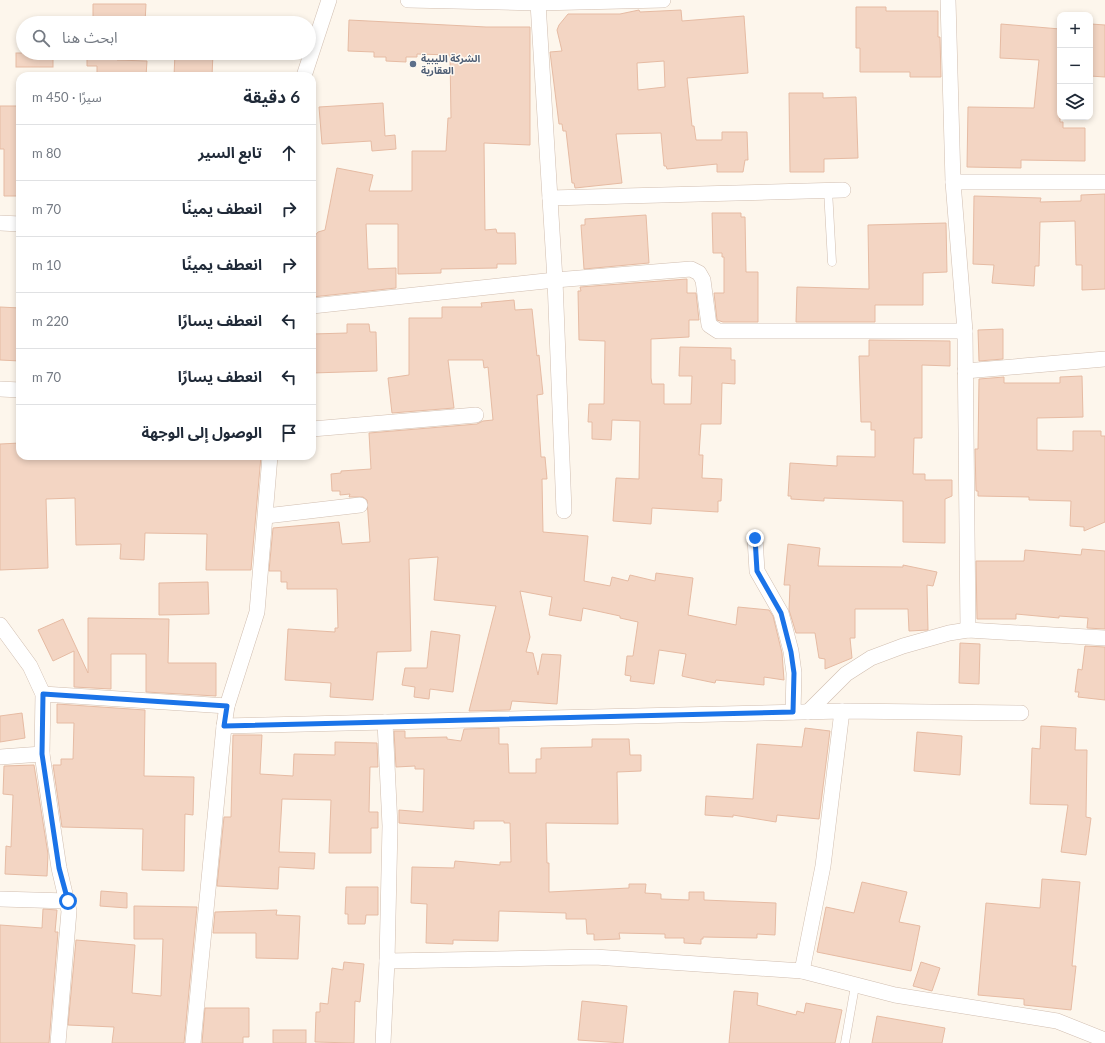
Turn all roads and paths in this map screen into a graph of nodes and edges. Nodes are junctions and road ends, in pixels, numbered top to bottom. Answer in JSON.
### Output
{"nodes":[{"id":1,"x":329,"y":0,"type":"edge"},
{"id":2,"x":408,"y":0,"type":"edge"},
{"id":3,"x":663,"y":0,"type":"edge"},
{"id":4,"x":948,"y":0,"type":"edge"},
{"id":5,"x":538,"y":3,"type":"junction"},
{"id":6,"x":316,"y":40,"type":"edge"},
{"id":7,"x":309,"y":60,"type":"edge"},
{"id":8,"x":305,"y":72,"type":"edge"},
{"id":9,"x":953,"y":182,"type":"junction"},
{"id":10,"x":1105,"y":182,"type":"edge"},
{"id":11,"x":828,"y":190,"type":"junction"},
{"id":12,"x":843,"y":190,"type":"dead end"},
{"id":13,"x":550,"y":198,"type":"junction"},
{"id":14,"x":0,"y":223,"type":"edge"},
{"id":15,"x":16,"y":224,"type":"edge"},
{"id":16,"x":832,"y":262,"type":"dead end"},
{"id":17,"x":555,"y":280,"type":"junction"},
{"id":18,"x":316,"y":306,"type":"edge"},
{"id":19,"x":965,"y":331,"type":"junction"},
{"id":20,"x":1105,"y":359,"type":"edge"},
{"id":21,"x":965,"y":371,"type":"junction"},
{"id":22,"x":0,"y":389,"type":"edge"},
{"id":23,"x":16,"y":390,"type":"edge"},
{"id":24,"x":476,"y":415,"type":"dead end"},
{"id":25,"x":316,"y":429,"type":"edge"},
{"id":26,"x":270,"y":460,"type":"edge"},
{"id":27,"x":360,"y":506,"type":"dead end"},
{"id":28,"x":564,"y":511,"type":"dead end"},
{"id":29,"x":266,"y":516,"type":"junction"},
{"id":30,"x":755,"y":538,"type":"dead end"},
{"id":31,"x":0,"y":625,"type":"edge"},
{"id":32,"x":968,"y":630,"type":"junction"},
{"id":33,"x":1105,"y":638,"type":"edge"},
{"id":34,"x":43,"y":694,"type":"junction"},
{"id":35,"x":227,"y":706,"type":"junction"},
{"id":36,"x":793,"y":712,"type":"junction"},
{"id":37,"x":808,"y":712,"type":"junction"},
{"id":38,"x":842,"y":712,"type":"junction"},
{"id":39,"x":1021,"y":713,"type":"dead end"},
{"id":40,"x":385,"y":722,"type":"junction"},
{"id":41,"x":224,"y":726,"type":"junction"},
{"id":42,"x":42,"y":754,"type":"junction"},
{"id":43,"x":0,"y":757,"type":"edge"},
{"id":44,"x":0,"y":899,"type":"edge"},
{"id":45,"x":68,"y":901,"type":"junction"},
{"id":46,"x":387,"y":961,"type":"junction"},
{"id":47,"x":802,"y":971,"type":"junction"},
{"id":48,"x":856,"y":986,"type":"junction"},
{"id":49,"x":1105,"y":1040,"type":"edge"},
{"id":50,"x":58,"y":1043,"type":"edge"},
{"id":51,"x":193,"y":1043,"type":"edge"},
{"id":52,"x":383,"y":1043,"type":"edge"},
{"id":53,"x":845,"y":1043,"type":"edge"}],
"edges":[{"from":1,"to":6,"type":"street"},
{"from":2,"to":5,"type":"street"},
{"from":3,"to":5,"type":"street"},
{"from":4,"to":9,"type":"street"},
{"from":5,"to":13,"type":"street"},
{"from":7,"to":8,"type":"street"},
{"from":9,"to":10,"type":"street"},
{"from":9,"to":19,"type":"street"},
{"from":11,"to":12,"type":"street"},
{"from":11,"to":13,"type":"street"},
{"from":11,"to":16,"type":"lane"},
{"from":13,"to":17,"type":"street"},
{"from":14,"to":15,"type":"street"},
{"from":17,"to":18,"type":"street"},
{"from":17,"to":19,"type":"street"},
{"from":17,"to":28,"type":"street"},
{"from":19,"to":21,"type":"street"},
{"from":20,"to":21,"type":"street"},
{"from":21,"to":32,"type":"street"},
{"from":22,"to":23,"type":"street"},
{"from":24,"to":25,"type":"street"},
{"from":26,"to":29,"type":"street"},
{"from":27,"to":29,"type":"street"},
{"from":29,"to":35,"type":"street"},
{"from":30,"to":36,"type":"street"},
{"from":31,"to":34,"type":"street"},
{"from":32,"to":33,"type":"street"},
{"from":32,"to":37,"type":"street"},
{"from":34,"to":35,"type":"street"},
{"from":34,"to":42,"type":"street"},
{"from":35,"to":41,"type":"street"},
{"from":36,"to":37,"type":"street"},
{"from":36,"to":40,"type":"street"},
{"from":37,"to":38,"type":"street"},
{"from":38,"to":39,"type":"street"},
{"from":38,"to":47,"type":"street"},
{"from":40,"to":41,"type":"street"},
{"from":40,"to":46,"type":"street"},
{"from":41,"to":51,"type":"street"},
{"from":42,"to":43,"type":"street"},
{"from":42,"to":45,"type":"street"},
{"from":44,"to":45,"type":"street"},
{"from":45,"to":50,"type":"street"},
{"from":46,"to":47,"type":"street"},
{"from":46,"to":52,"type":"street"},
{"from":47,"to":48,"type":"street"},
{"from":48,"to":49,"type":"street"},
{"from":48,"to":53,"type":"lane"}]}
